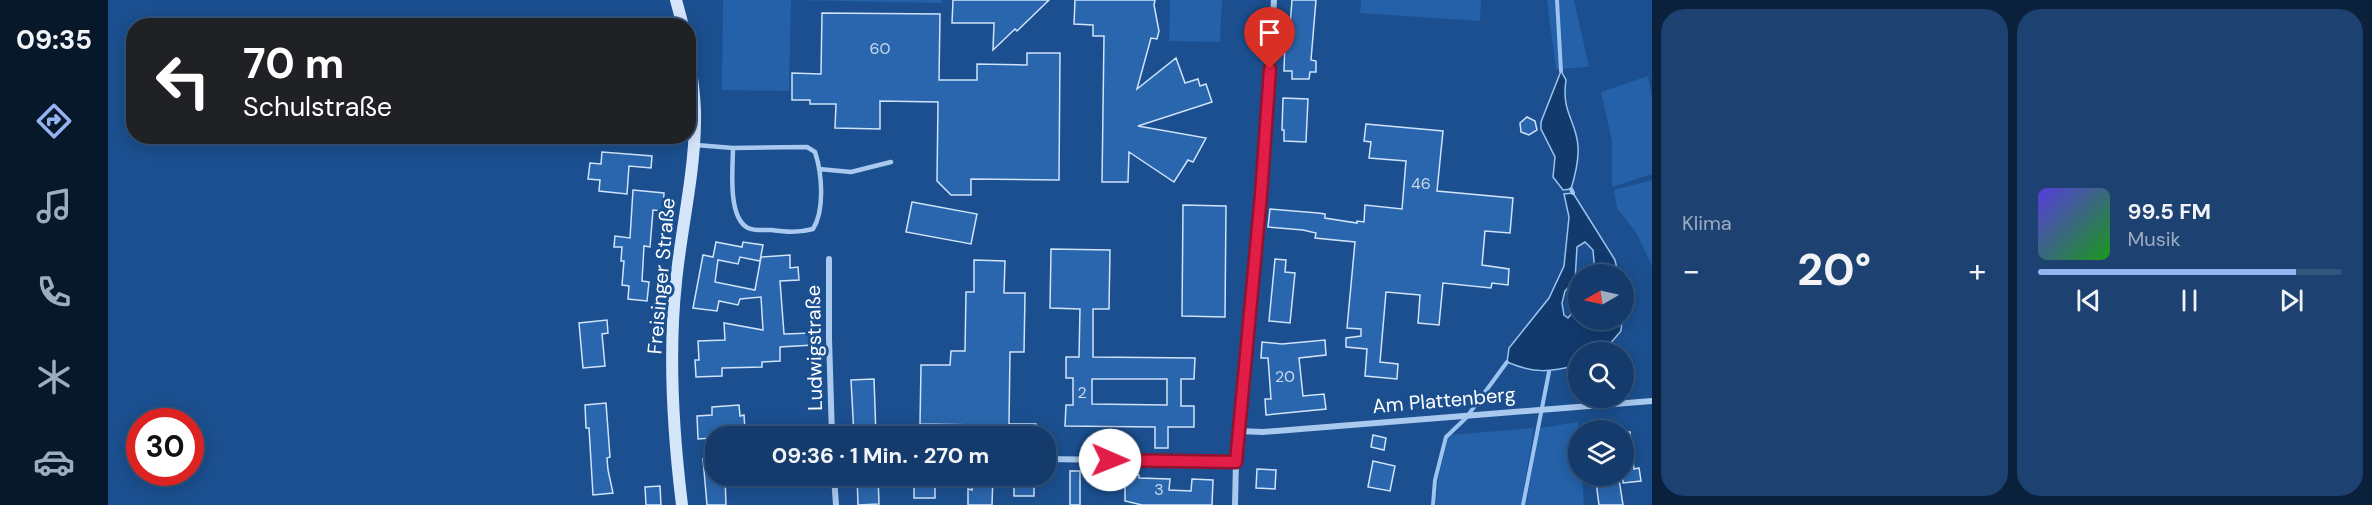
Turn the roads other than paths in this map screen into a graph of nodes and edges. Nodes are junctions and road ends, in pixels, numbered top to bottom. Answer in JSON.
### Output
{"nodes":[{"id":1,"x":676,"y":0,"type":"edge"},
{"id":2,"x":1274,"y":0,"type":"edge"},
{"id":3,"x":681,"y":18,"type":"edge"},
{"id":4,"x":694,"y":144,"type":"joint"},
{"id":5,"x":733,"y":148,"type":"junction"},
{"id":6,"x":891,"y":162,"type":"dead end"},
{"id":7,"x":819,"y":169,"type":"junction"},
{"id":8,"x":829,"y":259,"type":"dead end"},
{"id":9,"x":1652,"y":401,"type":"edge"},
{"id":10,"x":832,"y":426,"type":"edge"},
{"id":11,"x":1239,"y":431,"type":"junction"},
{"id":12,"x":1056,"y":459,"type":"edge"},
{"id":13,"x":1236,"y":462,"type":"junction"},
{"id":14,"x":835,"y":486,"type":"edge"},
{"id":15,"x":682,"y":505,"type":"edge"},
{"id":16,"x":836,"y":505,"type":"edge"},
{"id":17,"x":1235,"y":505,"type":"edge"}],
"edges":[{"from":1,"to":3,"type":"main road"},
{"from":2,"to":11,"type":"street"},
{"from":4,"to":5,"type":"lane"},
{"from":4,"to":15,"type":"main road","name":"Freisinger Straße"},
{"from":5,"to":7,"type":"lane"},
{"from":5,"to":7,"type":"lane"},
{"from":6,"to":7,"type":"lane"},
{"from":8,"to":10,"type":"street","name":"Ludwigstraße"},
{"from":9,"to":11,"type":"street","name":"Am Plattenberg"},
{"from":11,"to":13,"type":"street"},
{"from":12,"to":13,"type":"street"},
{"from":13,"to":17,"type":"street"},
{"from":14,"to":16,"type":"street"}]}
